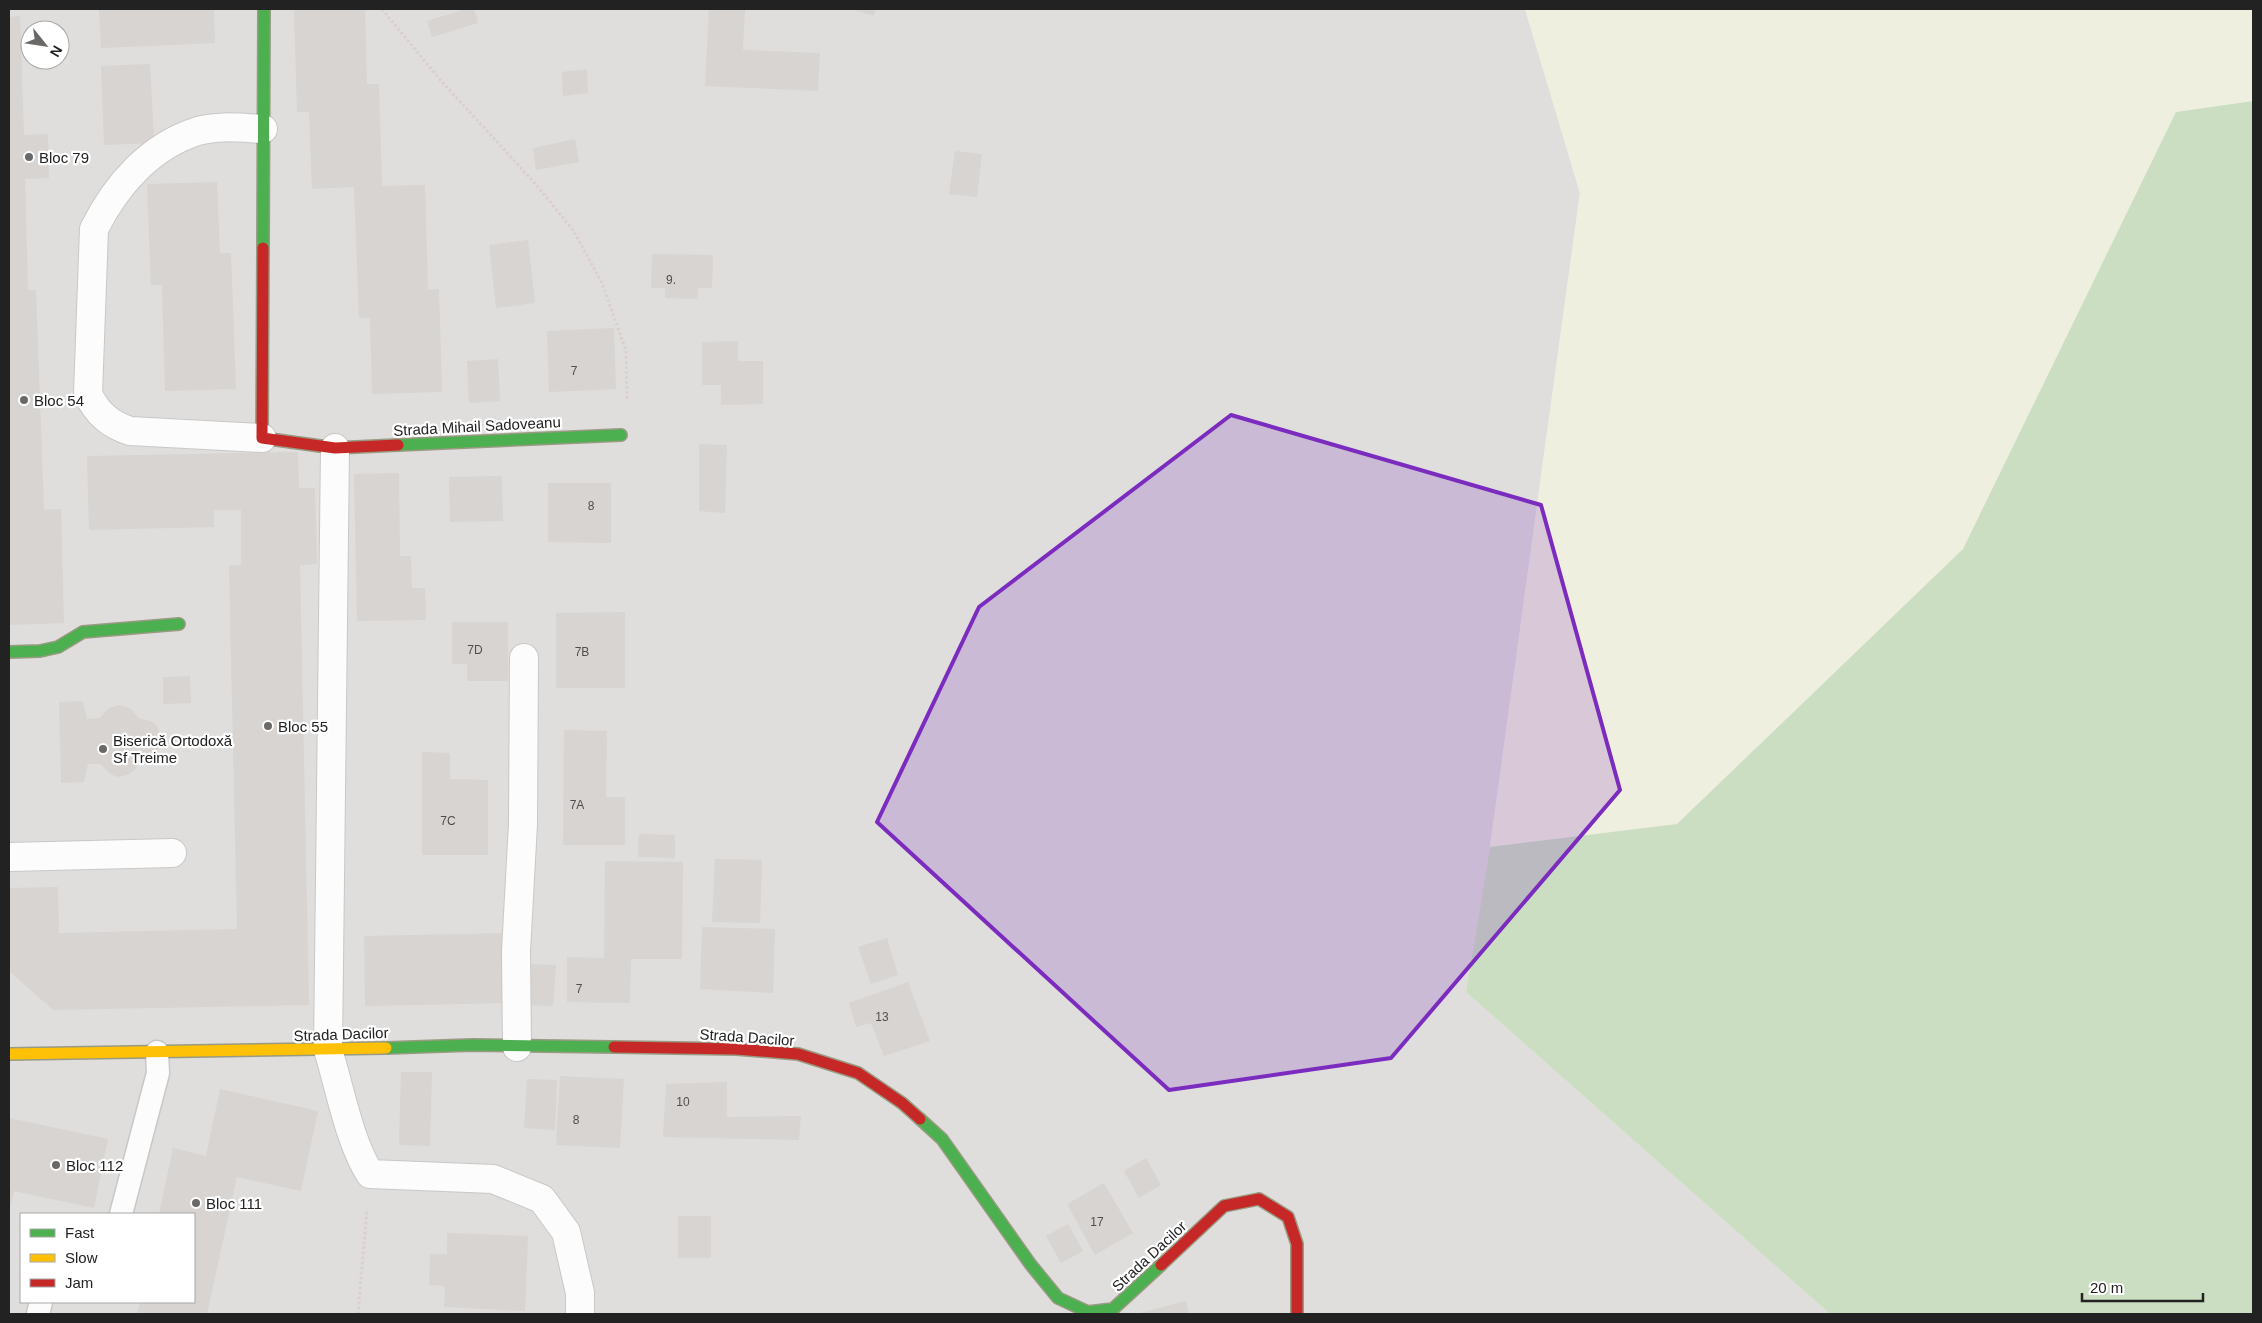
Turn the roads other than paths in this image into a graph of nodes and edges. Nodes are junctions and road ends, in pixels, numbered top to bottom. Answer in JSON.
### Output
{"nodes":[{"id":1,"x":264,"y":9,"type":"edge"},
{"id":2,"x":263,"y":129,"type":"junction"},
{"id":3,"x":621,"y":435,"type":"road end"},
{"id":4,"x":262,"y":438,"type":"junction"},
{"id":5,"x":335,"y":448,"type":"junction"},
{"id":6,"x":179,"y":624,"type":"dead end"},
{"id":7,"x":9,"y":652,"type":"edge"},
{"id":8,"x":524,"y":658,"type":"dead end"},
{"id":9,"x":172,"y":853,"type":"dead end"},
{"id":10,"x":9,"y":857,"type":"edge"},
{"id":11,"x":517,"y":1047,"type":"junction"},
{"id":12,"x":328,"y":1050,"type":"junction"},
{"id":13,"x":157,"y":1052,"type":"junction"},
{"id":14,"x":9,"y":1054,"type":"edge"},
{"id":15,"x":121,"y":1213,"type":"edge"},
{"id":16,"x":580,"y":1314,"type":"edge"},
{"id":17,"x":1297,"y":1314,"type":"edge"}],
"edges":[{"from":1,"to":2,"type":"street"},
{"from":2,"to":4,"type":"street"},
{"from":2,"to":4,"type":"street"},
{"from":3,"to":5,"type":"street","name":"Strada Mihail Sadoveanu"},
{"from":4,"to":5,"type":"street","name":"Strada Mihail Sadoveanu"},
{"from":5,"to":12,"type":"street"},
{"from":6,"to":7,"type":"street"},
{"from":8,"to":11,"type":"street"},
{"from":9,"to":10,"type":"street"},
{"from":11,"to":12,"type":"street","name":"Strada Dacilor"},
{"from":11,"to":17,"type":"street","name":"Strada Dacilor"},
{"from":12,"to":13,"type":"street","name":"Strada Dacilor"},
{"from":12,"to":16,"type":"street"},
{"from":13,"to":14,"type":"street","name":"Strada Dacilor"},
{"from":13,"to":15,"type":"lane"}]}
